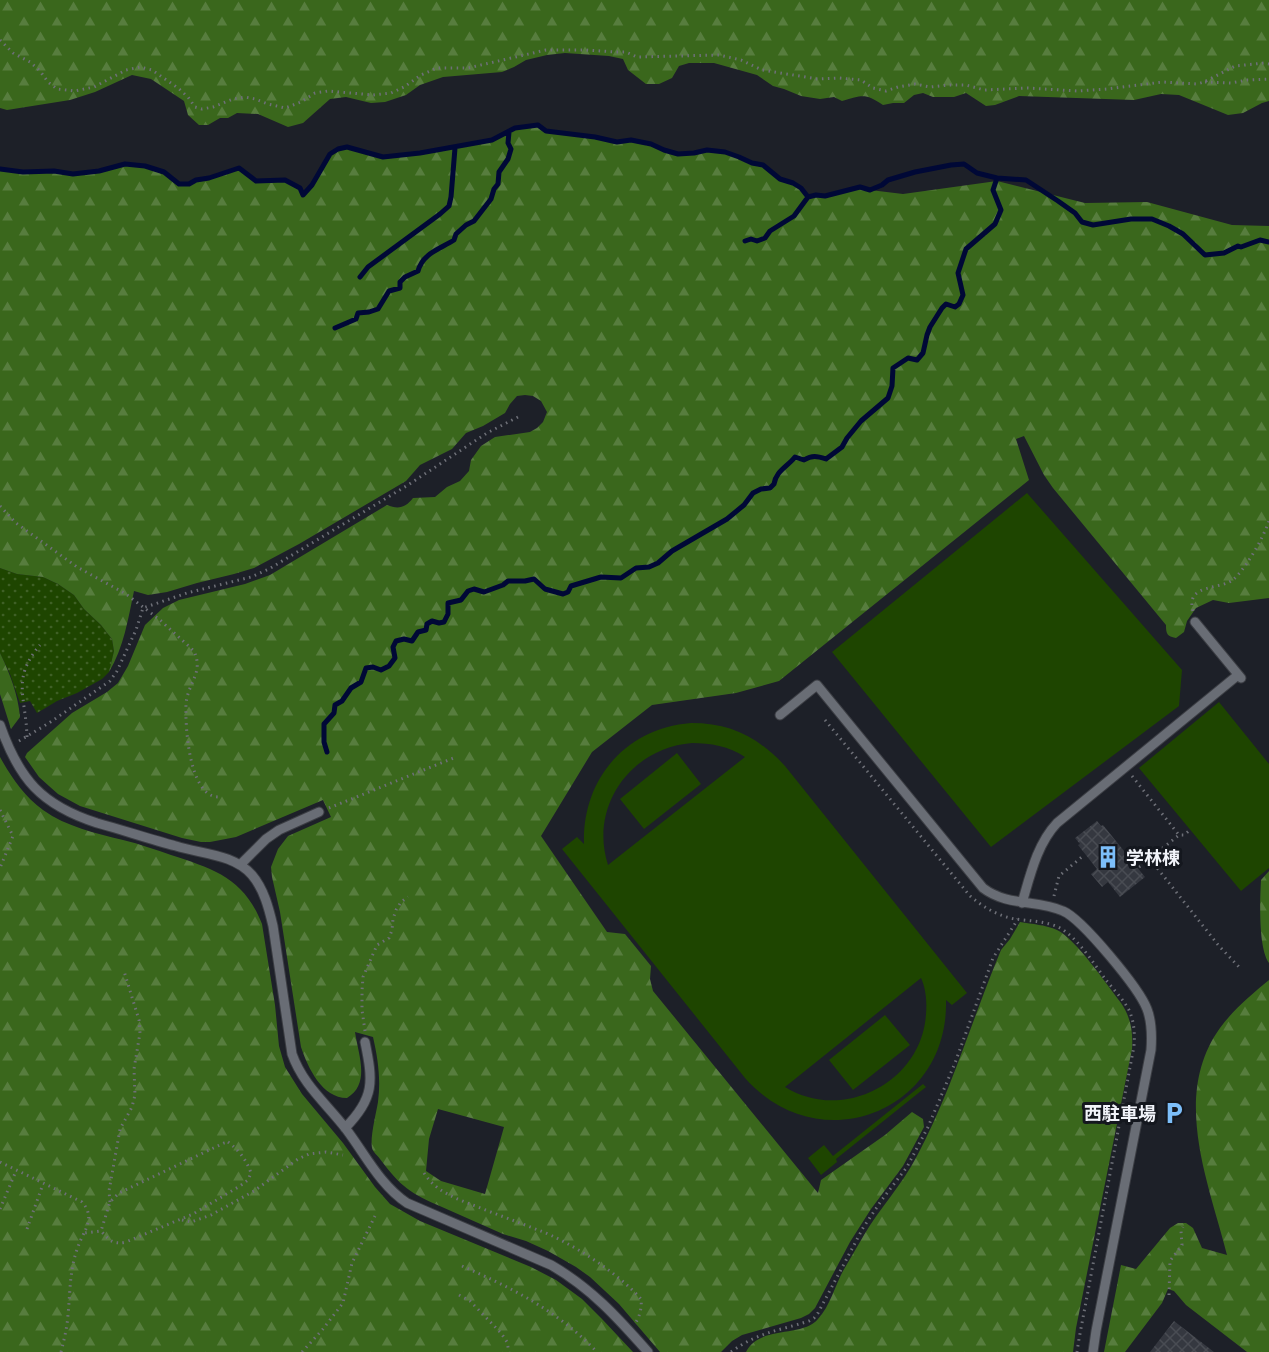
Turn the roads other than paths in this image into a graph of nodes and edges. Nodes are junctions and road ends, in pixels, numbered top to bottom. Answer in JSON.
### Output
{"nodes":[{"id":1,"x":1195,"y":622,"type":"road end"},
{"id":2,"x":780,"y":715,"type":"dead end"},
{"id":3,"x":0,"y":725,"type":"edge"},
{"id":4,"x":319,"y":812,"type":"road end"},
{"id":5,"x":240,"y":865,"type":"junction"},
{"id":6,"x":1022,"y":903,"type":"junction"},
{"id":7,"x":365,"y":1042,"type":"road end"},
{"id":8,"x":345,"y":1128,"type":"junction"},
{"id":9,"x":648,"y":1352,"type":"edge"},
{"id":10,"x":1093,"y":1352,"type":"edge"}],
"edges":[{"from":1,"to":6,"type":"lane"},
{"from":2,"to":6,"type":"lane"},
{"from":3,"to":5,"type":"lane"},
{"from":4,"to":5,"type":"lane"},
{"from":5,"to":8,"type":"lane"},
{"from":6,"to":10,"type":"lane"},
{"from":7,"to":8,"type":"lane"},
{"from":8,"to":9,"type":"lane"}]}
